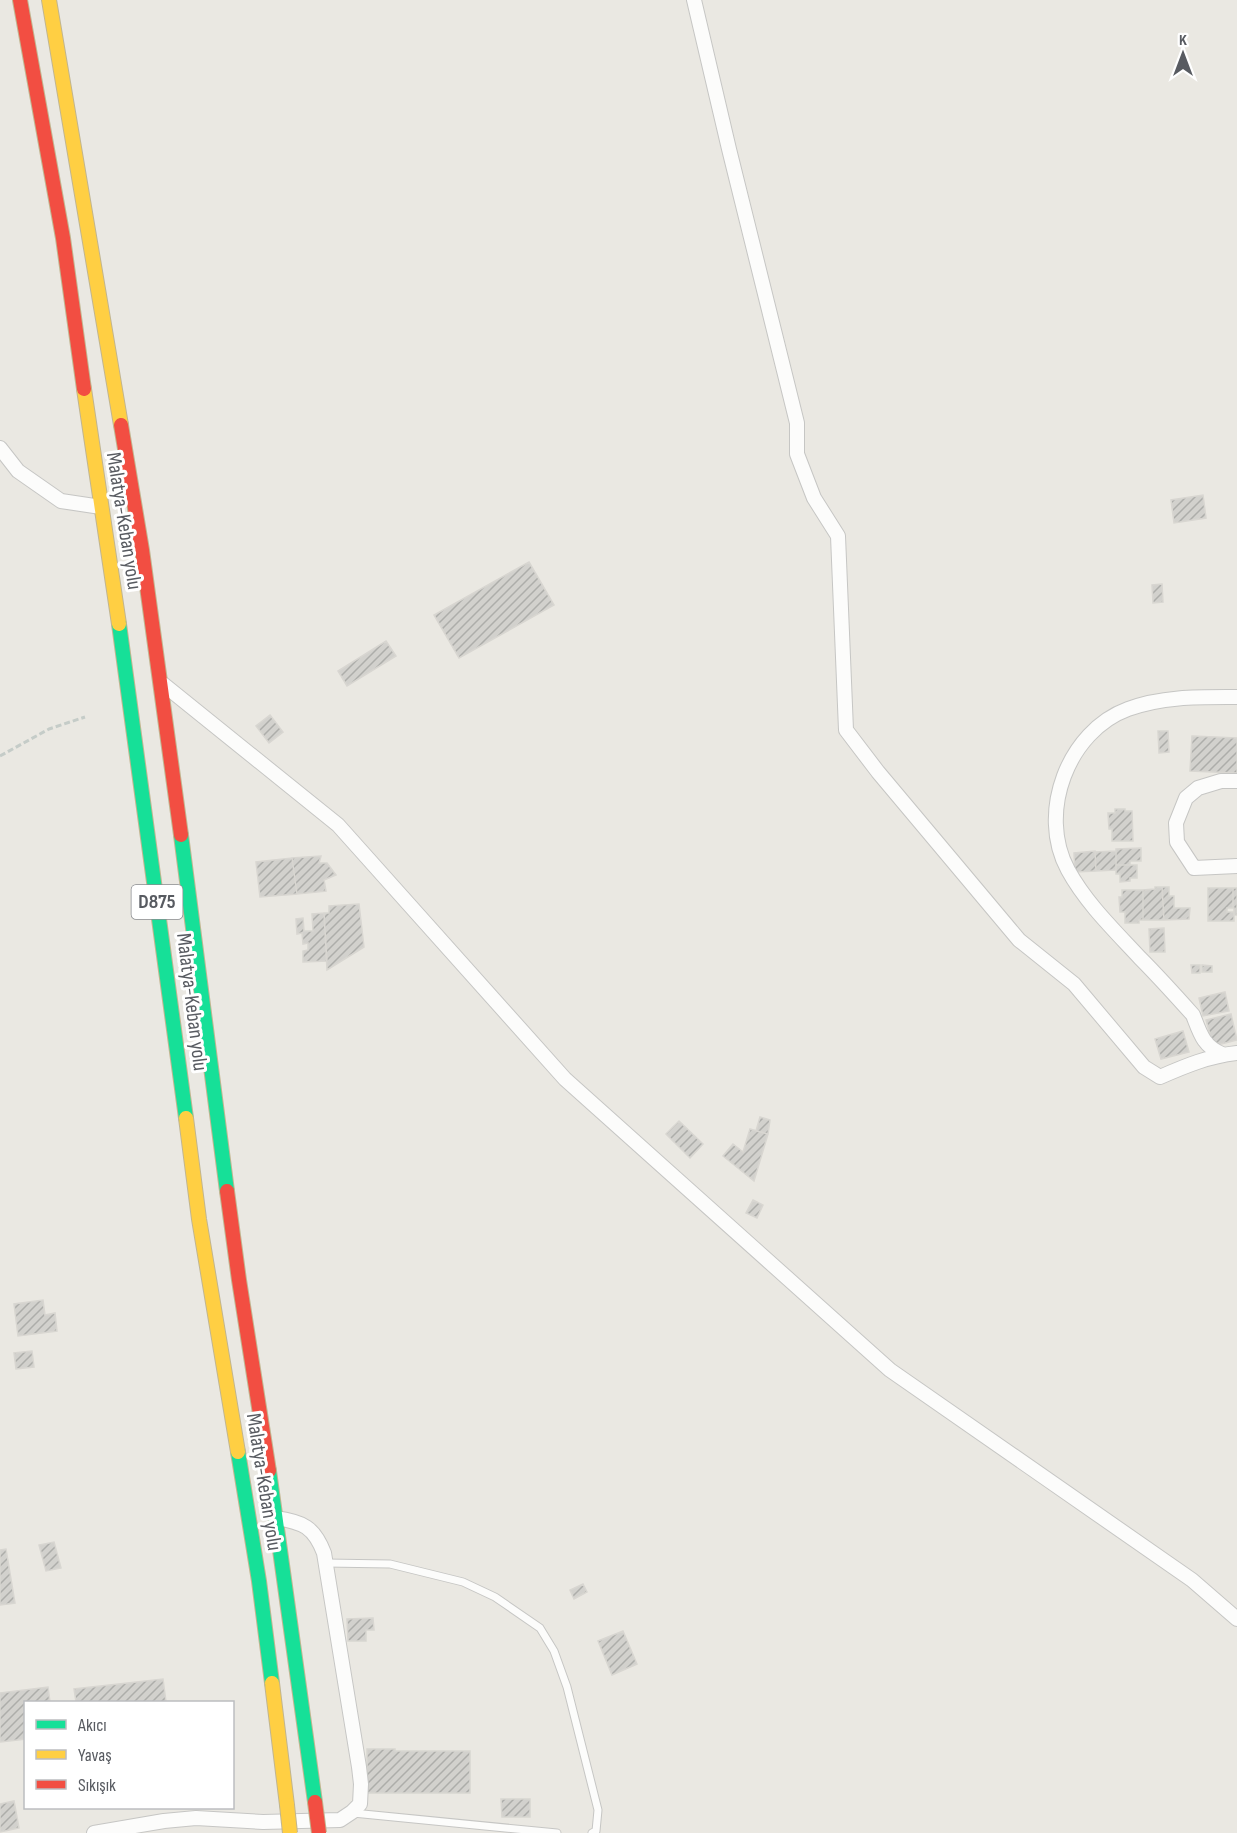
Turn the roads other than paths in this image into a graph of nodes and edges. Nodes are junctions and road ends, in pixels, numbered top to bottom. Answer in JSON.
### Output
{"nodes":[{"id":1,"x":20,"y":0,"type":"edge"},
{"id":2,"x":49,"y":0,"type":"edge"},
{"id":3,"x":694,"y":0,"type":"edge"},
{"id":4,"x":0,"y":448,"type":"edge"},
{"id":5,"x":101,"y":507,"type":"junction"},
{"id":6,"x":161,"y":682,"type":"junction"},
{"id":7,"x":1237,"y":697,"type":"edge"},
{"id":8,"x":1237,"y":780,"type":"edge"},
{"id":9,"x":1237,"y":866,"type":"edge"},
{"id":10,"x":1237,"y":1053,"type":"edge"},
{"id":11,"x":1222,"y":1054,"type":"junction"},
{"id":12,"x":276,"y":1518,"type":"junction"},
{"id":13,"x":326,"y":1563,"type":"junction"},
{"id":14,"x":1237,"y":1619,"type":"edge"},
{"id":15,"x":352,"y":1812,"type":"junction"},
{"id":16,"x":94,"y":1833,"type":"edge"},
{"id":17,"x":290,"y":1833,"type":"edge"},
{"id":18,"x":319,"y":1833,"type":"edge"},
{"id":19,"x":557,"y":1833,"type":"edge"},
{"id":20,"x":592,"y":1833,"type":"edge"}],
"edges":[{"from":1,"to":5,"type":"highway","name":"Malatya-Keban yolu","number":"D875"},
{"from":2,"to":6,"type":"highway","name":"Malatya-Keban yolu","number":"D875"},
{"from":3,"to":11,"type":"street"},
{"from":4,"to":5,"type":"street"},
{"from":5,"to":17,"type":"highway","name":"Malatya-Keban yolu","number":"D875","bridge":true},
{"from":6,"to":12,"type":"highway","name":"Malatya-Keban yolu","number":"D875"},
{"from":6,"to":14,"type":"street"},
{"from":7,"to":11,"type":"street"},
{"from":8,"to":9,"type":"street"},
{"from":10,"to":11,"type":"street"},
{"from":12,"to":13,"type":"street"},
{"from":12,"to":18,"type":"highway","name":"Malatya-Keban yolu","number":"D875","bridge":true},
{"from":13,"to":15,"type":"street"},
{"from":13,"to":20,"type":"lane"},
{"from":15,"to":16,"type":"street"},
{"from":15,"to":19,"type":"lane"}]}
